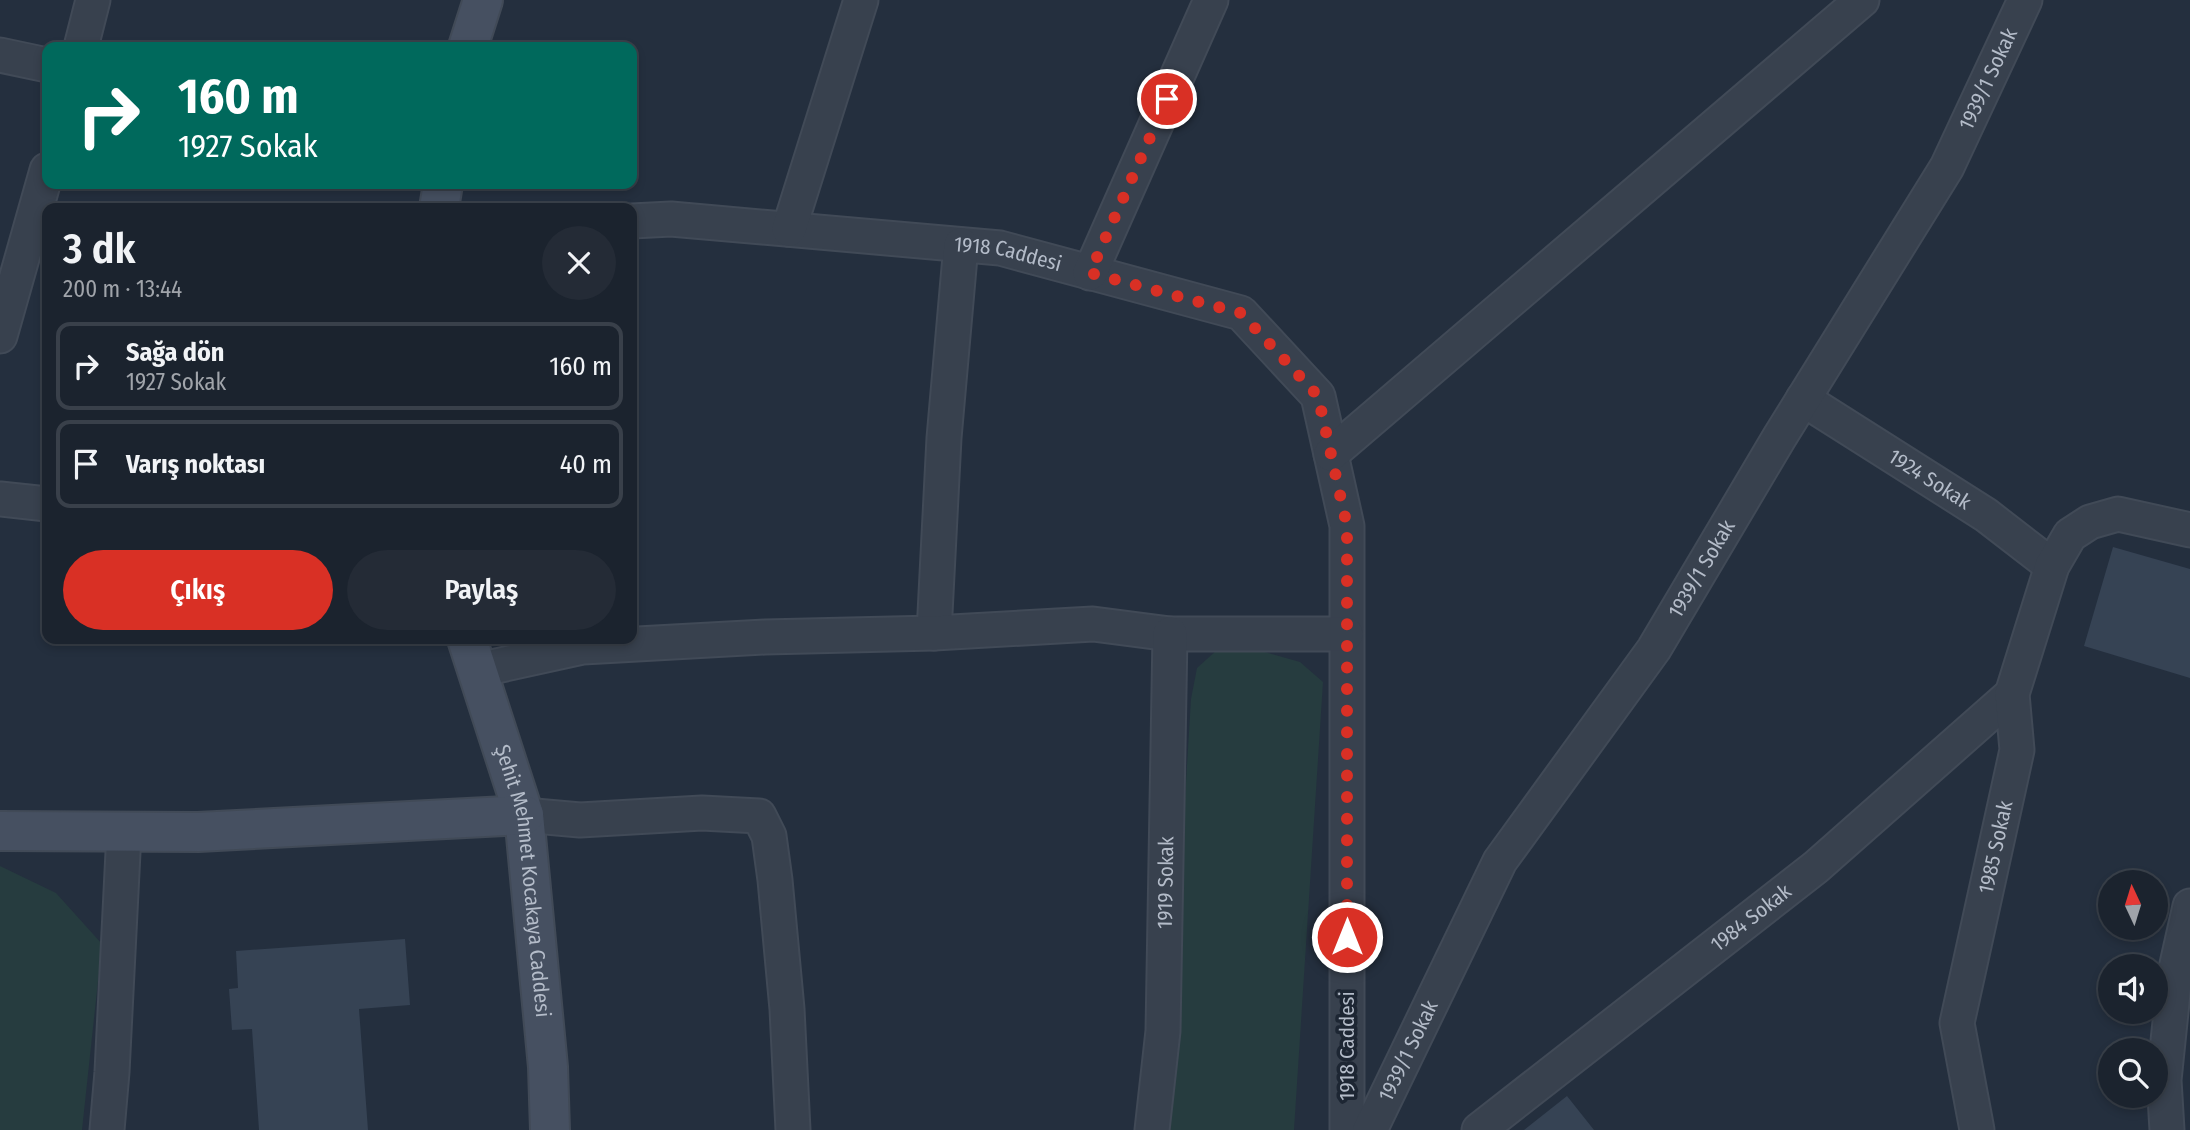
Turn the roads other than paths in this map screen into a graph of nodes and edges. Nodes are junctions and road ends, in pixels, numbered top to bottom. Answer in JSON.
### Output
{"nodes":[{"id":1,"x":93,"y":0,"type":"edge"},
{"id":2,"x":483,"y":0,"type":"edge"},
{"id":3,"x":862,"y":0,"type":"edge"},
{"id":4,"x":1210,"y":0,"type":"edge"},
{"id":5,"x":1862,"y":0,"type":"edge"},
{"id":6,"x":2025,"y":0,"type":"edge"},
{"id":7,"x":82,"y":42,"type":"edge"},
{"id":8,"x":470,"y":42,"type":"edge"},
{"id":9,"x":0,"y":55,"type":"edge"},
{"id":10,"x":42,"y":64,"type":"edge"},
{"id":11,"x":42,"y":188,"type":"edge"},
{"id":12,"x":637,"y":221,"type":"edge"},
{"id":13,"x":789,"y":229,"type":"junction"},
{"id":14,"x":961,"y":245,"type":"junction"},
{"id":15,"x":1090,"y":273,"type":"junction"},
{"id":16,"x":0,"y":336,"type":"edge"},
{"id":17,"x":1803,"y":399,"type":"junction"},
{"id":18,"x":1331,"y":454,"type":"junction"},
{"id":19,"x":0,"y":499,"type":"edge"},
{"id":20,"x":42,"y":503,"type":"edge"},
{"id":21,"x":2190,"y":530,"type":"edge"},
{"id":22,"x":2052,"y":566,"type":"junction"},
{"id":23,"x":934,"y":633,"type":"junction"},
{"id":24,"x":1170,"y":634,"type":"junction"},
{"id":25,"x":1346,"y":634,"type":"junction"},
{"id":26,"x":472,"y":654,"type":"edge"},
{"id":27,"x":2012,"y":694,"type":"junction"},
{"id":28,"x":524,"y":815,"type":"junction"},
{"id":29,"x":0,"y":831,"type":"edge"},
{"id":30,"x":124,"y":832,"type":"junction"},
{"id":31,"x":2190,"y":906,"type":"edge"},
{"id":32,"x":107,"y":1130,"type":"edge"},
{"id":33,"x":550,"y":1130,"type":"edge"},
{"id":34,"x":793,"y":1130,"type":"edge"},
{"id":35,"x":1152,"y":1130,"type":"edge"},
{"id":36,"x":1347,"y":1130,"type":"edge"},
{"id":37,"x":1370,"y":1130,"type":"edge"},
{"id":38,"x":1479,"y":1130,"type":"edge"},
{"id":39,"x":1977,"y":1130,"type":"edge"},
{"id":40,"x":2167,"y":1130,"type":"edge"}],
"edges":[{"from":1,"to":7,"type":"street"},
{"from":2,"to":8,"type":"street"},
{"from":3,"to":13,"type":"street"},
{"from":4,"to":15,"type":"street"},
{"from":5,"to":18,"type":"street"},
{"from":6,"to":17,"type":"street","name":"1939/1 Sokak"},
{"from":9,"to":10,"type":"street"},
{"from":11,"to":16,"type":"street"},
{"from":12,"to":13,"type":"street","name":"1918 Caddesi"},
{"from":13,"to":14,"type":"street","name":"1918 Caddesi"},
{"from":14,"to":15,"type":"street","name":"1918 Caddesi"},
{"from":14,"to":23,"type":"street"},
{"from":15,"to":18,"type":"street","name":"1918 Caddesi"},
{"from":17,"to":22,"type":"street","name":"1924 Sokak"},
{"from":17,"to":37,"type":"street","name":"1939/1 Sokak"},
{"from":18,"to":25,"type":"street","name":"1918 Caddesi"},
{"from":19,"to":20,"type":"street"},
{"from":21,"to":22,"type":"street","name":"1985 Sokak"},
{"from":22,"to":27,"type":"street","name":"1985 Sokak"},
{"from":23,"to":24,"type":"street"},
{"from":23,"to":26,"type":"street"},
{"from":24,"to":25,"type":"street"},
{"from":24,"to":35,"type":"street","name":"1919 Sokak"},
{"from":25,"to":36,"type":"street","name":"1918 Caddesi"},
{"from":26,"to":28,"type":"street","name":"Şehit Mehmet Kocakaya Caddesi"},
{"from":27,"to":38,"type":"street","name":"1984 Sokak"},
{"from":27,"to":39,"type":"street","name":"1985 Sokak"},
{"from":28,"to":30,"type":"street"},
{"from":28,"to":33,"type":"street","name":"Şehit Mehmet Kocakaya Caddesi"},
{"from":28,"to":34,"type":"street"},
{"from":29,"to":30,"type":"street"},
{"from":30,"to":32,"type":"street"},
{"from":31,"to":40,"type":"street"}]}
